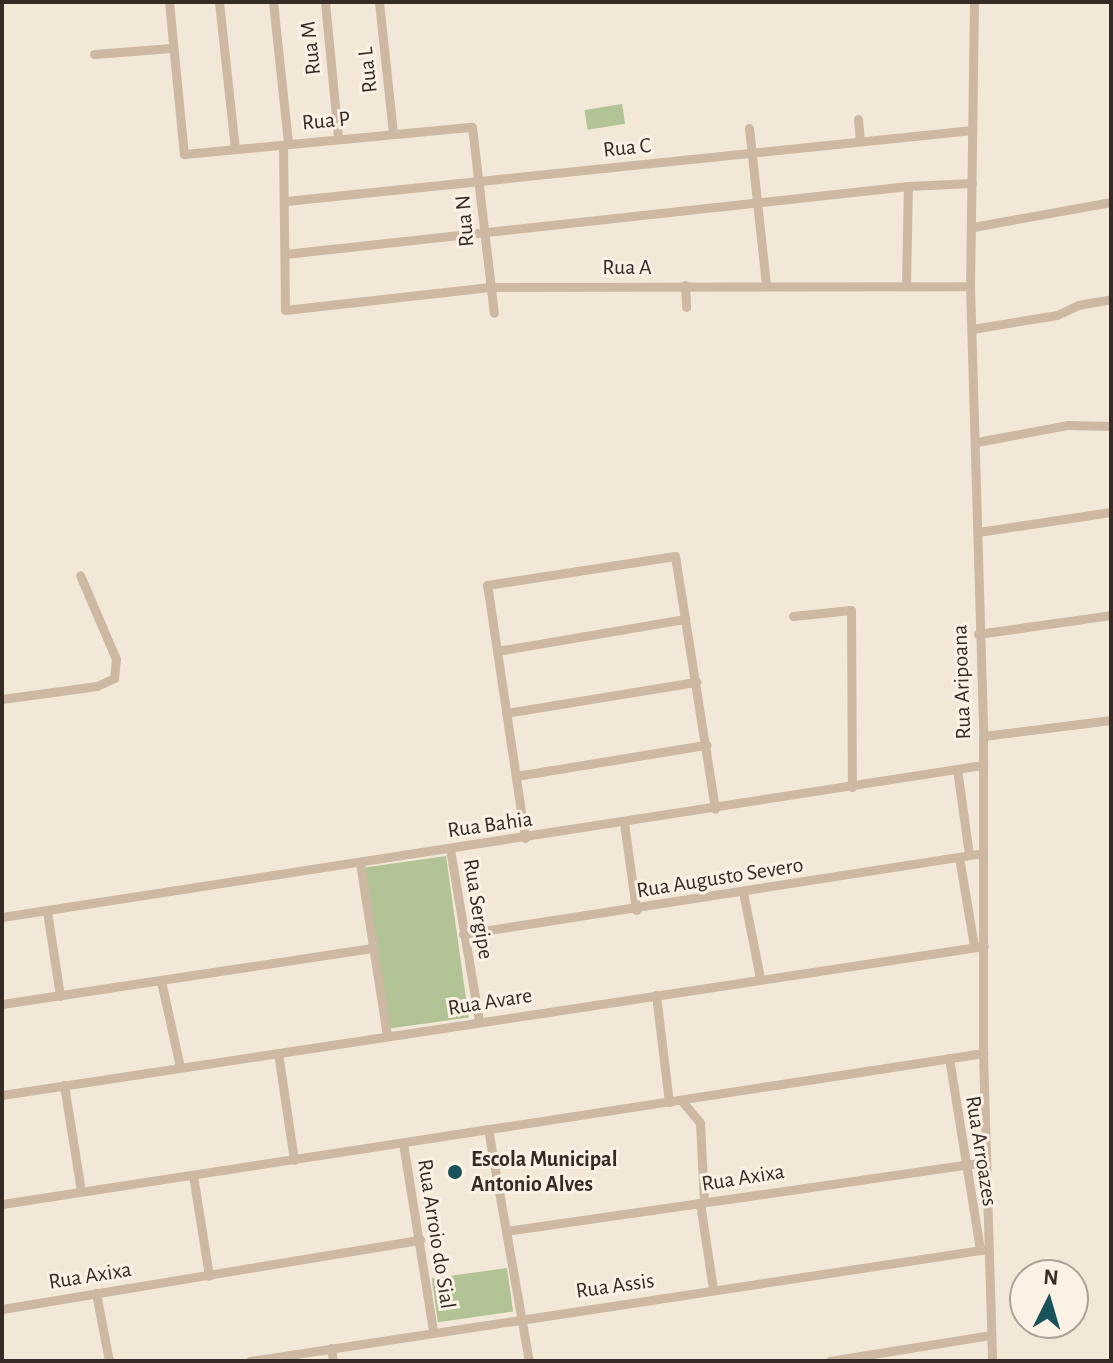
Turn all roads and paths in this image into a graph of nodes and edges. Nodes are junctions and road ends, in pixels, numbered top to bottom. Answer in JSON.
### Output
{"nodes":[{"id":1,"x":169,"y":2,"type":"edge"},
{"id":2,"x":219,"y":2,"type":"edge"},
{"id":3,"x":273,"y":2,"type":"edge"},
{"id":4,"x":325,"y":2,"type":"edge"},
{"id":5,"x":379,"y":2,"type":"edge"},
{"id":6,"x":974,"y":2,"type":"edge"},
{"id":7,"x":172,"y":48,"type":"junction"},
{"id":8,"x":94,"y":54,"type":"dead end"},
{"id":9,"x":858,"y":119,"type":"dead end"},
{"id":10,"x":472,"y":127,"type":"joint"},
{"id":11,"x":749,"y":128,"type":"dead end"},
{"id":12,"x":972,"y":130,"type":"junction"},
{"id":13,"x":393,"y":133,"type":"junction"},
{"id":14,"x":338,"y":138,"type":"junction"},
{"id":15,"x":860,"y":140,"type":"junction"},
{"id":16,"x":285,"y":144,"type":"junction"},
{"id":17,"x":235,"y":149,"type":"junction"},
{"id":18,"x":750,"y":152,"type":"junction"},
{"id":19,"x":479,"y":182,"type":"junction"},
{"id":20,"x":972,"y":183,"type":"junction"},
{"id":21,"x":908,"y":186,"type":"junction"},
{"id":22,"x":286,"y":201,"type":"junction"},
{"id":23,"x":1111,"y":202,"type":"edge"},
{"id":24,"x":758,"y":203,"type":"junction"},
{"id":25,"x":973,"y":227,"type":"junction"},
{"id":26,"x":483,"y":233,"type":"junction"},
{"id":27,"x":285,"y":254,"type":"junction"},
{"id":28,"x":685,"y":285,"type":"junction"},
{"id":29,"x":766,"y":285,"type":"junction"},
{"id":30,"x":906,"y":286,"type":"junction"},
{"id":31,"x":970,"y":286,"type":"junction"},
{"id":32,"x":490,"y":287,"type":"junction"},
{"id":33,"x":1111,"y":299,"type":"edge"},
{"id":34,"x":686,"y":307,"type":"dead end"},
{"id":35,"x":494,"y":313,"type":"dead end"},
{"id":36,"x":972,"y":329,"type":"junction"},
{"id":37,"x":1111,"y":426,"type":"edge"},
{"id":38,"x":977,"y":442,"type":"junction"},
{"id":39,"x":1111,"y":512,"type":"edge"},
{"id":40,"x":978,"y":532,"type":"junction"},
{"id":41,"x":80,"y":575,"type":"dead end"},
{"id":42,"x":1111,"y":615,"type":"edge"},
{"id":43,"x":793,"y":616,"type":"dead end"},
{"id":44,"x":685,"y":619,"type":"junction"},
{"id":45,"x":978,"y":634,"type":"junction"},
{"id":46,"x":497,"y":651,"type":"junction"},
{"id":47,"x":696,"y":682,"type":"junction"},
{"id":48,"x":2,"y":699,"type":"edge"},
{"id":49,"x":506,"y":713,"type":"junction"},
{"id":50,"x":1111,"y":720,"type":"edge"},
{"id":51,"x":983,"y":736,"type":"junction"},
{"id":52,"x":706,"y":745,"type":"junction"},
{"id":53,"x":983,"y":765,"type":"junction"},
{"id":54,"x":957,"y":769,"type":"junction"},
{"id":55,"x":516,"y":776,"type":"junction"},
{"id":56,"x":852,"y":787,"type":"junction"},
{"id":57,"x":715,"y":809,"type":"junction"},
{"id":58,"x":624,"y":823,"type":"junction"},
{"id":59,"x":525,"y":838,"type":"junction"},
{"id":60,"x":450,"y":849,"type":"junction"},
{"id":61,"x":983,"y":853,"type":"junction"},
{"id":62,"x":964,"y":856,"type":"junction"},
{"id":63,"x":360,"y":863,"type":"junction"},
{"id":64,"x":743,"y":892,"type":"junction"},
{"id":65,"x":636,"y":910,"type":"junction"},
{"id":66,"x":47,"y":911,"type":"junction"},
{"id":67,"x":2,"y":917,"type":"edge"},
{"id":68,"x":463,"y":934,"type":"junction"},
{"id":69,"x":979,"y":946,"type":"junction"},
{"id":70,"x":372,"y":948,"type":"junction"},
{"id":71,"x":760,"y":978,"type":"junction"},
{"id":72,"x":161,"y":981,"type":"junction"},
{"id":73,"x":656,"y":995,"type":"junction"},
{"id":74,"x":60,"y":996,"type":"junction"},
{"id":75,"x":2,"y":1004,"type":"edge"},
{"id":76,"x":479,"y":1021,"type":"junction"},
{"id":77,"x":387,"y":1036,"type":"junction"},
{"id":78,"x":278,"y":1053,"type":"junction"},
{"id":79,"x":983,"y":1053,"type":"junction"},
{"id":80,"x":949,"y":1058,"type":"junction"},
{"id":81,"x":180,"y":1067,"type":"junction"},
{"id":82,"x":64,"y":1085,"type":"junction"},
{"id":83,"x":2,"y":1095,"type":"edge"},
{"id":84,"x":681,"y":1100,"type":"junction"},
{"id":85,"x":669,"y":1102,"type":"junction"},
{"id":86,"x":488,"y":1129,"type":"junction"},
{"id":87,"x":403,"y":1143,"type":"junction"},
{"id":88,"x":294,"y":1160,"type":"junction"},
{"id":89,"x":986,"y":1162,"type":"junction"},
{"id":90,"x":964,"y":1164,"type":"junction"},
{"id":91,"x":193,"y":1175,"type":"junction"},
{"id":92,"x":81,"y":1191,"type":"junction"},
{"id":93,"x":702,"y":1202,"type":"junction"},
{"id":94,"x":2,"y":1204,"type":"edge"},
{"id":95,"x":506,"y":1231,"type":"junction"},
{"id":96,"x":420,"y":1240,"type":"junction"},
{"id":97,"x":983,"y":1249,"type":"junction"},
{"id":98,"x":209,"y":1276,"type":"junction"},
{"id":99,"x":713,"y":1289,"type":"junction"},
{"id":100,"x":96,"y":1293,"type":"junction"},
{"id":101,"x":2,"y":1309,"type":"edge"},
{"id":102,"x":520,"y":1317,"type":"junction"},
{"id":103,"x":433,"y":1331,"type":"junction"},
{"id":104,"x":990,"y":1335,"type":"junction"},
{"id":105,"x":331,"y":1348,"type":"junction"},
{"id":106,"x":109,"y":1361,"type":"edge"},
{"id":107,"x":250,"y":1361,"type":"edge"},
{"id":108,"x":333,"y":1361,"type":"edge"},
{"id":109,"x":529,"y":1361,"type":"edge"},
{"id":110,"x":830,"y":1361,"type":"edge"},
{"id":111,"x":992,"y":1361,"type":"edge"}],
"edges":[{"from":1,"to":7,"type":"street"},
{"from":2,"to":17,"type":"street"},
{"from":3,"to":16,"type":"street"},
{"from":4,"to":14,"type":"street","name":"Rua M"},
{"from":5,"to":13,"type":"street","name":"Rua L"},
{"from":6,"to":12,"type":"street","name":"Rua Aripoana"},
{"from":7,"to":8,"type":"street"},
{"from":7,"to":17,"type":"street","name":"Rua P"},
{"from":9,"to":15,"type":"street"},
{"from":10,"to":13,"type":"street","name":"Rua P"},
{"from":10,"to":19,"type":"street","name":"Rua N"},
{"from":11,"to":18,"type":"street"},
{"from":12,"to":15,"type":"street","name":"Rua C"},
{"from":12,"to":20,"type":"street","name":"Rua Aripoana"},
{"from":13,"to":14,"type":"street","name":"Rua P"},
{"from":14,"to":16,"type":"street","name":"Rua P"},
{"from":15,"to":18,"type":"street","name":"Rua C"},
{"from":16,"to":17,"type":"street","name":"Rua P"},
{"from":16,"to":22,"type":"street"},
{"from":18,"to":19,"type":"street","name":"Rua C"},
{"from":18,"to":24,"type":"street"},
{"from":19,"to":22,"type":"street","name":"Rua C"},
{"from":19,"to":26,"type":"street","name":"Rua N"},
{"from":20,"to":21,"type":"street"},
{"from":20,"to":25,"type":"street","name":"Rua Aripoana"},
{"from":21,"to":24,"type":"street"},
{"from":21,"to":30,"type":"street"},
{"from":22,"to":27,"type":"street"},
{"from":23,"to":25,"type":"street"},
{"from":24,"to":26,"type":"street"},
{"from":24,"to":29,"type":"street"},
{"from":25,"to":31,"type":"street","name":"Rua Aripoana"},
{"from":26,"to":27,"type":"street"},
{"from":26,"to":32,"type":"street","name":"Rua N"},
{"from":27,"to":32,"type":"street","name":"Rua A"},
{"from":28,"to":29,"type":"street","name":"Rua A"},
{"from":28,"to":32,"type":"street","name":"Rua A"},
{"from":28,"to":34,"type":"street"},
{"from":29,"to":30,"type":"street","name":"Rua A"},
{"from":30,"to":31,"type":"street","name":"Rua A"},
{"from":31,"to":36,"type":"street","name":"Rua Aripoana"},
{"from":32,"to":35,"type":"street","name":"Rua N"},
{"from":33,"to":36,"type":"street"},
{"from":36,"to":38,"type":"street","name":"Rua Aripoana"},
{"from":37,"to":38,"type":"street"},
{"from":38,"to":40,"type":"street","name":"Rua Aripoana"},
{"from":39,"to":40,"type":"street"},
{"from":40,"to":45,"type":"street","name":"Rua Aripoana"},
{"from":41,"to":48,"type":"street"},
{"from":42,"to":45,"type":"street"},
{"from":43,"to":56,"type":"street"},
{"from":44,"to":46,"type":"street"},
{"from":44,"to":46,"type":"street"},
{"from":44,"to":47,"type":"street"},
{"from":45,"to":51,"type":"street","name":"Rua Aripoana"},
{"from":46,"to":49,"type":"street"},
{"from":47,"to":49,"type":"street"},
{"from":47,"to":52,"type":"street"},
{"from":49,"to":55,"type":"street"},
{"from":50,"to":51,"type":"street"},
{"from":51,"to":53,"type":"street","name":"Rua Aripoana"},
{"from":52,"to":55,"type":"street"},
{"from":52,"to":57,"type":"street"},
{"from":53,"to":54,"type":"street","name":"Rua Bahia"},
{"from":53,"to":61,"type":"street","name":"Rua Aripoana"},
{"from":54,"to":56,"type":"street","name":"Rua Bahia"},
{"from":54,"to":62,"type":"street"},
{"from":55,"to":59,"type":"street"},
{"from":56,"to":57,"type":"street","name":"Rua Bahia"},
{"from":57,"to":58,"type":"street","name":"Rua Bahia"},
{"from":58,"to":59,"type":"street","name":"Rua Bahia"},
{"from":58,"to":65,"type":"street"},
{"from":59,"to":60,"type":"street","name":"Rua Bahia"},
{"from":60,"to":63,"type":"street","name":"Rua Bahia"},
{"from":60,"to":68,"type":"street","name":"Rua Sergipe"},
{"from":61,"to":62,"type":"street","name":"Rua Augusto Severo"},
{"from":61,"to":69,"type":"street","name":"Rua Aripoana"},
{"from":62,"to":64,"type":"street","name":"Rua Augusto Severo"},
{"from":62,"to":69,"type":"street"},
{"from":63,"to":66,"type":"street","name":"Rua Bahia"},
{"from":63,"to":70,"type":"street"},
{"from":64,"to":65,"type":"street","name":"Rua Augusto Severo"},
{"from":64,"to":71,"type":"street"},
{"from":65,"to":68,"type":"street","name":"Rua Augusto Severo"},
{"from":66,"to":67,"type":"street","name":"Rua Bahia"},
{"from":66,"to":74,"type":"street"},
{"from":68,"to":76,"type":"street","name":"Rua Sergipe"},
{"from":69,"to":71,"type":"street","name":"Rua Avare"},
{"from":69,"to":79,"type":"street","name":"Rua Aripoana"},
{"from":70,"to":72,"type":"street"},
{"from":70,"to":77,"type":"street"},
{"from":71,"to":73,"type":"street","name":"Rua Avare"},
{"from":72,"to":74,"type":"street"},
{"from":72,"to":81,"type":"street"},
{"from":73,"to":76,"type":"street","name":"Rua Avare"},
{"from":73,"to":85,"type":"street"},
{"from":74,"to":75,"type":"street"},
{"from":76,"to":77,"type":"street","name":"Rua Avare"},
{"from":77,"to":78,"type":"street","name":"Rua Avare"},
{"from":78,"to":81,"type":"street","name":"Rua Avare"},
{"from":78,"to":88,"type":"street"},
{"from":79,"to":80,"type":"street"},
{"from":79,"to":89,"type":"street","name":"Rua Aripoana"},
{"from":80,"to":84,"type":"street"},
{"from":80,"to":90,"type":"street","name":"Rua Arroazes"},
{"from":81,"to":82,"type":"street","name":"Rua Avare"},
{"from":82,"to":83,"type":"street","name":"Rua Avare"},
{"from":82,"to":92,"type":"street"},
{"from":84,"to":85,"type":"street"},
{"from":84,"to":93,"type":"street"},
{"from":85,"to":86,"type":"street"},
{"from":86,"to":87,"type":"street"},
{"from":86,"to":95,"type":"street"},
{"from":87,"to":88,"type":"street"},
{"from":87,"to":96,"type":"street","name":"Rua Arroio do Sial"},
{"from":88,"to":91,"type":"street"},
{"from":89,"to":90,"type":"street","name":"Rua Axixa"},
{"from":89,"to":97,"type":"street","name":"Rua Aripoana"},
{"from":90,"to":93,"type":"street","name":"Rua Axixa"},
{"from":90,"to":97,"type":"street","name":"Rua Arroazes"},
{"from":91,"to":92,"type":"street"},
{"from":91,"to":98,"type":"street"},
{"from":92,"to":94,"type":"street"},
{"from":93,"to":95,"type":"street","name":"Rua Axixa"},
{"from":93,"to":99,"type":"street"},
{"from":95,"to":102,"type":"street"},
{"from":96,"to":98,"type":"street","name":"Rua Axixa"},
{"from":96,"to":103,"type":"street","name":"Rua Arroio do Sial"},
{"from":97,"to":99,"type":"street","name":"Rua Assis"},
{"from":97,"to":104,"type":"street","name":"Rua Aripoana"},
{"from":98,"to":100,"type":"street","name":"Rua Axixa"},
{"from":99,"to":102,"type":"street","name":"Rua Assis"},
{"from":100,"to":101,"type":"street","name":"Rua Axixa"},
{"from":100,"to":106,"type":"street"},
{"from":102,"to":103,"type":"street","name":"Rua Assis"},
{"from":102,"to":109,"type":"street"},
{"from":103,"to":105,"type":"street","name":"Rua Assis"},
{"from":104,"to":110,"type":"street"},
{"from":104,"to":111,"type":"street","name":"Rua Aripoana"},
{"from":105,"to":107,"type":"street","name":"Rua Assis"},
{"from":105,"to":108,"type":"street"}]}
